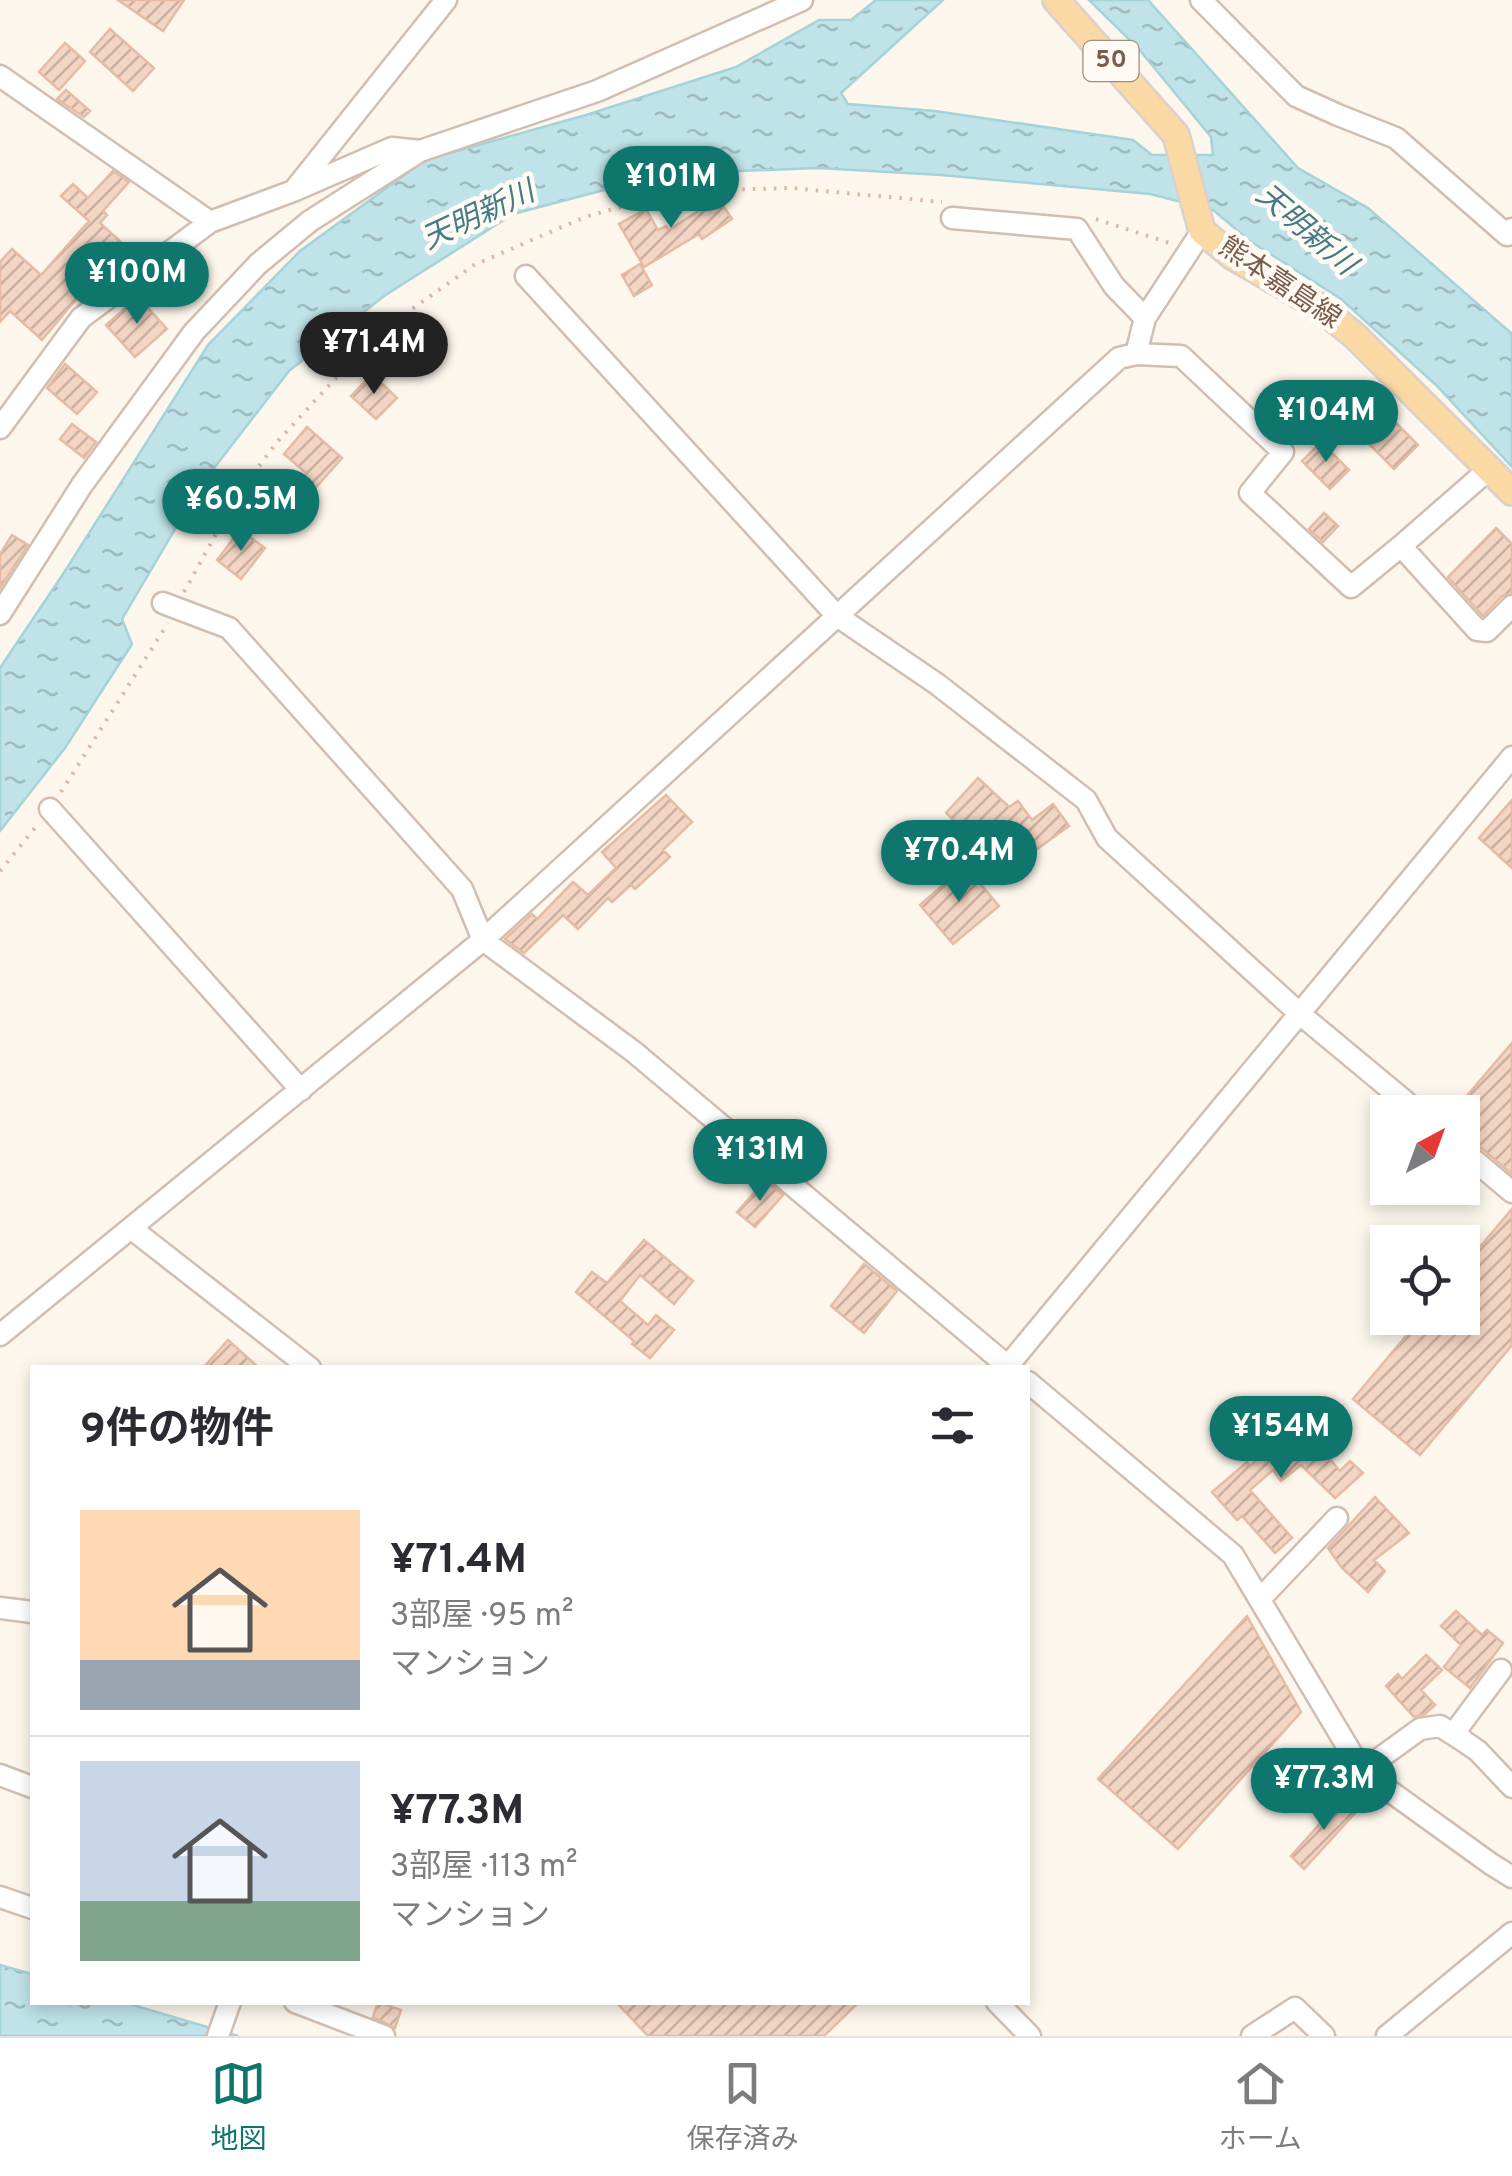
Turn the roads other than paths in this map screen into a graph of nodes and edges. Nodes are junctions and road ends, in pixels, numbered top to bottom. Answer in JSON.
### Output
{"nodes":[{"id":1,"x":446,"y":0,"type":"edge"},
{"id":2,"x":802,"y":0,"type":"edge"},
{"id":3,"x":1056,"y":0,"type":"edge"},
{"id":4,"x":1201,"y":0,"type":"edge"},
{"id":5,"x":0,"y":76,"type":"edge"},
{"id":6,"x":420,"y":151,"type":"junction"},
{"id":7,"x":294,"y":191,"type":"junction"},
{"id":8,"x":950,"y":211,"type":"road end"},
{"id":9,"x":210,"y":222,"type":"junction"},
{"id":10,"x":1512,"y":229,"type":"edge"},
{"id":11,"x":1196,"y":240,"type":"junction"},
{"id":12,"x":526,"y":276,"type":"dead end"},
{"id":13,"x":1145,"y":318,"type":"junction"},
{"id":14,"x":1136,"y":354,"type":"junction"},
{"id":15,"x":0,"y":428,"type":"edge"},
{"id":16,"x":1488,"y":470,"type":"junction"},
{"id":17,"x":1512,"y":492,"type":"edge"},
{"id":18,"x":1401,"y":546,"type":"junction"},
{"id":19,"x":170,"y":605,"type":"road end"},
{"id":20,"x":1512,"y":606,"type":"edge"},
{"id":21,"x":0,"y":614,"type":"edge"},
{"id":22,"x":838,"y":616,"type":"junction"},
{"id":23,"x":1512,"y":758,"type":"edge"},
{"id":24,"x":50,"y":809,"type":"road end"},
{"id":25,"x":484,"y":940,"type":"junction"},
{"id":26,"x":1300,"y":1014,"type":"junction"},
{"id":27,"x":301,"y":1090,"type":"junction"},
{"id":28,"x":1398,"y":1095,"type":"edge"},
{"id":29,"x":1480,"y":1165,"type":"edge"},
{"id":30,"x":1512,"y":1192,"type":"edge"},
{"id":31,"x":132,"y":1228,"type":"junction"},
{"id":32,"x":0,"y":1335,"type":"edge"},
{"id":33,"x":306,"y":1365,"type":"edge"},
{"id":34,"x":1006,"y":1365,"type":"edge"},
{"id":35,"x":1010,"y":1365,"type":"edge"},
{"id":36,"x":1030,"y":1384,"type":"edge"},
{"id":37,"x":1337,"y":1518,"type":"dead end"},
{"id":38,"x":1260,"y":1599,"type":"junction"},
{"id":39,"x":0,"y":1608,"type":"edge"},
{"id":40,"x":30,"y":1612,"type":"edge"},
{"id":41,"x":1501,"y":1670,"type":"dead end"},
{"id":42,"x":1462,"y":1740,"type":"junction"},
{"id":43,"x":1362,"y":1771,"type":"junction"},
{"id":44,"x":0,"y":1775,"type":"edge"},
{"id":45,"x":30,"y":1786,"type":"edge"},
{"id":46,"x":1512,"y":1787,"type":"edge"},
{"id":47,"x":1512,"y":1877,"type":"edge"},
{"id":48,"x":0,"y":1897,"type":"edge"},
{"id":49,"x":30,"y":1907,"type":"edge"},
{"id":50,"x":1512,"y":1934,"type":"edge"},
{"id":51,"x":229,"y":2005,"type":"edge"},
{"id":52,"x":303,"y":2005,"type":"edge"},
{"id":53,"x":999,"y":2005,"type":"edge"},
{"id":54,"x":218,"y":2036,"type":"edge"},
{"id":55,"x":384,"y":2036,"type":"edge"},
{"id":56,"x":1030,"y":2036,"type":"edge"},
{"id":57,"x":1252,"y":2036,"type":"edge"},
{"id":58,"x":1324,"y":2036,"type":"edge"},
{"id":59,"x":1387,"y":2036,"type":"edge"}],
"edges":[{"from":1,"to":7,"type":"street"},
{"from":2,"to":6,"type":"street"},
{"from":3,"to":11,"type":"main road","name":"熊本嘉島線","number":"50"},
{"from":4,"to":10,"type":"street"},
{"from":5,"to":9,"type":"street"},
{"from":6,"to":7,"type":"street"},
{"from":6,"to":21,"type":"street"},
{"from":7,"to":9,"type":"street"},
{"from":8,"to":13,"type":"street"},
{"from":9,"to":15,"type":"street"},
{"from":11,"to":13,"type":"street"},
{"from":11,"to":16,"type":"main road","name":"熊本嘉島線"},
{"from":12,"to":22,"type":"street"},
{"from":13,"to":14,"type":"street"},
{"from":14,"to":18,"type":"street"},
{"from":14,"to":22,"type":"street"},
{"from":16,"to":17,"type":"main road","name":"熊本嘉島線"},
{"from":16,"to":18,"type":"street"},
{"from":18,"to":20,"type":"street"},
{"from":19,"to":25,"type":"street"},
{"from":22,"to":25,"type":"street"},
{"from":22,"to":26,"type":"street"},
{"from":23,"to":26,"type":"street"},
{"from":24,"to":27,"type":"street"},
{"from":25,"to":27,"type":"street"},
{"from":25,"to":34,"type":"street"},
{"from":26,"to":28,"type":"street"},
{"from":26,"to":35,"type":"street"},
{"from":27,"to":31,"type":"street"},
{"from":29,"to":30,"type":"street"},
{"from":31,"to":32,"type":"street"},
{"from":31,"to":33,"type":"street"},
{"from":36,"to":38,"type":"street"},
{"from":37,"to":38,"type":"street"},
{"from":38,"to":43,"type":"street"},
{"from":39,"to":40,"type":"street"},
{"from":41,"to":42,"type":"street"},
{"from":42,"to":43,"type":"street"},
{"from":42,"to":46,"type":"street"},
{"from":43,"to":47,"type":"street"},
{"from":44,"to":45,"type":"street"},
{"from":48,"to":49,"type":"street"},
{"from":50,"to":59,"type":"street"},
{"from":51,"to":54,"type":"street"},
{"from":52,"to":55,"type":"street"},
{"from":53,"to":56,"type":"street"},
{"from":57,"to":58,"type":"street"}]}
